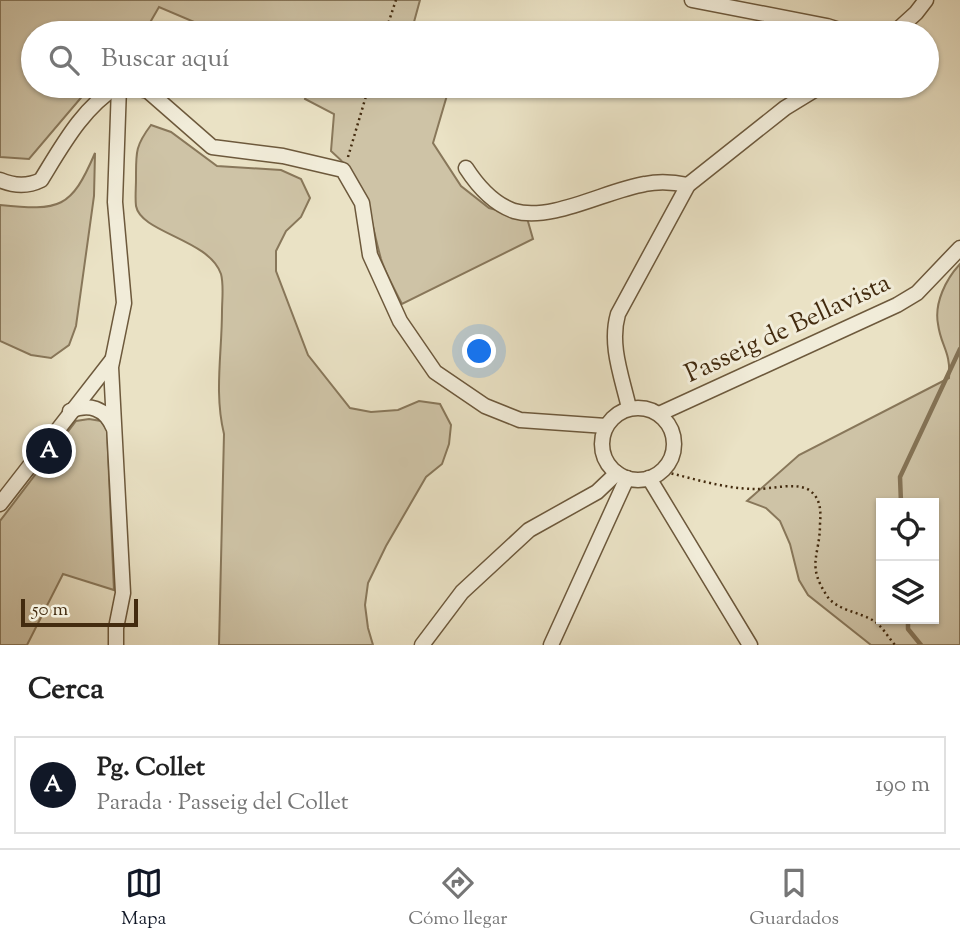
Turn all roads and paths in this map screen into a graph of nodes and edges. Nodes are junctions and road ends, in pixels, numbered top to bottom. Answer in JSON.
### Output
{"nodes":[{"id":1,"x":396,"y":0,"type":"edge"},
{"id":2,"x":692,"y":0,"type":"edge"},
{"id":3,"x":926,"y":0,"type":"edge"},
{"id":4,"x":389,"y":21,"type":"edge"},
{"id":5,"x":801,"y":21,"type":"edge"},
{"id":6,"x":907,"y":21,"type":"edge"},
{"id":7,"x":99,"y":98,"type":"edge"},
{"id":8,"x":119,"y":98,"type":"edge"},
{"id":9,"x":155,"y":98,"type":"edge"},
{"id":10,"x":365,"y":98,"type":"edge"},
{"id":11,"x":801,"y":98,"type":"edge"},
{"id":12,"x":466,"y":168,"type":"dead end"},
{"id":13,"x":344,"y":170,"type":"junction"},
{"id":14,"x":0,"y":180,"type":"edge"},
{"id":15,"x":688,"y":185,"type":"junction"},
{"id":16,"x":960,"y":248,"type":"edge"},
{"id":17,"x":112,"y":360,"type":"junction"},
{"id":18,"x":629,"y":408,"type":"junction"},
{"id":19,"x":69,"y":412,"type":"junction"},
{"id":20,"x":659,"y":414,"type":"junction"},
{"id":21,"x":606,"y":426,"type":"junction"},
{"id":22,"x":114,"y":432,"type":"junction"},
{"id":23,"x":655,"y":475,"type":"junction"},
{"id":24,"x":622,"y":476,"type":"junction"},
{"id":25,"x":0,"y":504,"type":"edge"},
{"id":26,"x":115,"y":645,"type":"edge"},
{"id":27,"x":422,"y":645,"type":"edge"},
{"id":28,"x":551,"y":645,"type":"edge"},
{"id":29,"x":750,"y":645,"type":"edge"},
{"id":30,"x":895,"y":645,"type":"edge"}],
"edges":[{"from":1,"to":4,"type":"path"},
{"from":2,"to":5,"type":"street"},
{"from":3,"to":6,"type":"street"},
{"from":7,"to":14,"type":"street"},
{"from":8,"to":17,"type":"street"},
{"from":9,"to":13,"type":"street"},
{"from":10,"to":13,"type":"path"},
{"from":11,"to":15,"type":"street"},
{"from":12,"to":15,"type":"street"},
{"from":13,"to":21,"type":"street"},
{"from":15,"to":18,"type":"street"},
{"from":16,"to":20,"type":"street","name":"Passeig de Bellavista"},
{"from":17,"to":19,"type":"street"},
{"from":17,"to":22,"type":"street"},
{"from":18,"to":20,"type":"street"},
{"from":18,"to":21,"type":"street"},
{"from":19,"to":22,"type":"street"},
{"from":19,"to":25,"type":"street"},
{"from":20,"to":23,"type":"street"},
{"from":21,"to":24,"type":"street"},
{"from":22,"to":26,"type":"street"},
{"from":23,"to":24,"type":"street"},
{"from":23,"to":29,"type":"street"},
{"from":23,"to":30,"type":"path"},
{"from":24,"to":27,"type":"street"},
{"from":24,"to":28,"type":"street"}]}
